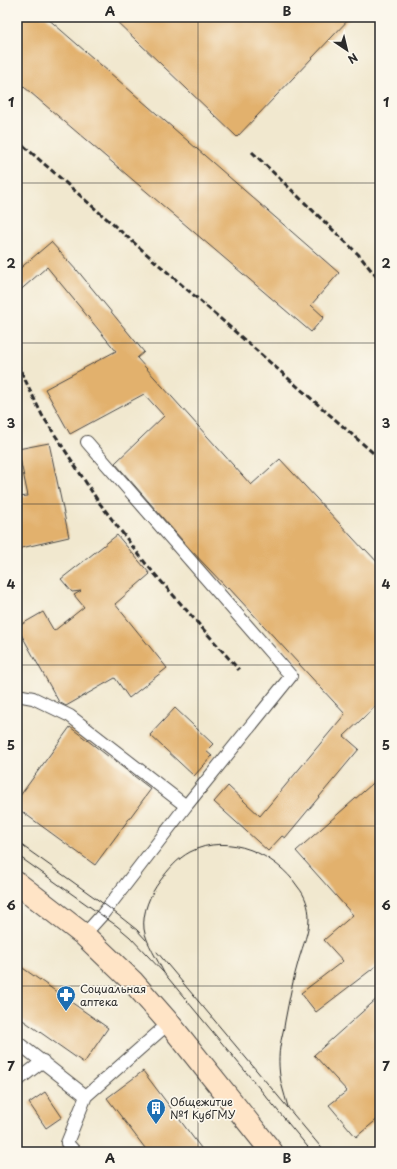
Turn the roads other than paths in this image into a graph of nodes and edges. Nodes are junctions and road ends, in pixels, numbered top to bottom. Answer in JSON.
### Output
{"nodes":[{"id":1,"x":87,"y":442,"type":"dead end"},
{"id":2,"x":17,"y":695,"type":"edge"},
{"id":3,"x":186,"y":806,"type":"junction"},
{"id":4,"x":17,"y":883,"type":"edge"},
{"id":5,"x":84,"y":935,"type":"junction"},
{"id":6,"x":169,"y":1023,"type":"junction"},
{"id":7,"x":17,"y":1042,"type":"edge"},
{"id":8,"x":43,"y":1061,"type":"junction"},
{"id":9,"x":17,"y":1081,"type":"edge"},
{"id":10,"x":86,"y":1096,"type":"junction"},
{"id":11,"x":75,"y":1152,"type":"edge"},
{"id":12,"x":272,"y":1152,"type":"edge"}],
"edges":[{"from":1,"to":3,"type":"lane"},
{"from":2,"to":3,"type":"lane"},
{"from":3,"to":5,"type":"lane"},
{"from":4,"to":5,"type":"main road"},
{"from":5,"to":6,"type":"main road"},
{"from":6,"to":10,"type":"lane"},
{"from":6,"to":12,"type":"main road"},
{"from":7,"to":8,"type":"lane"},
{"from":8,"to":9,"type":"lane"},
{"from":8,"to":10,"type":"lane"},
{"from":10,"to":11,"type":"lane"}]}
